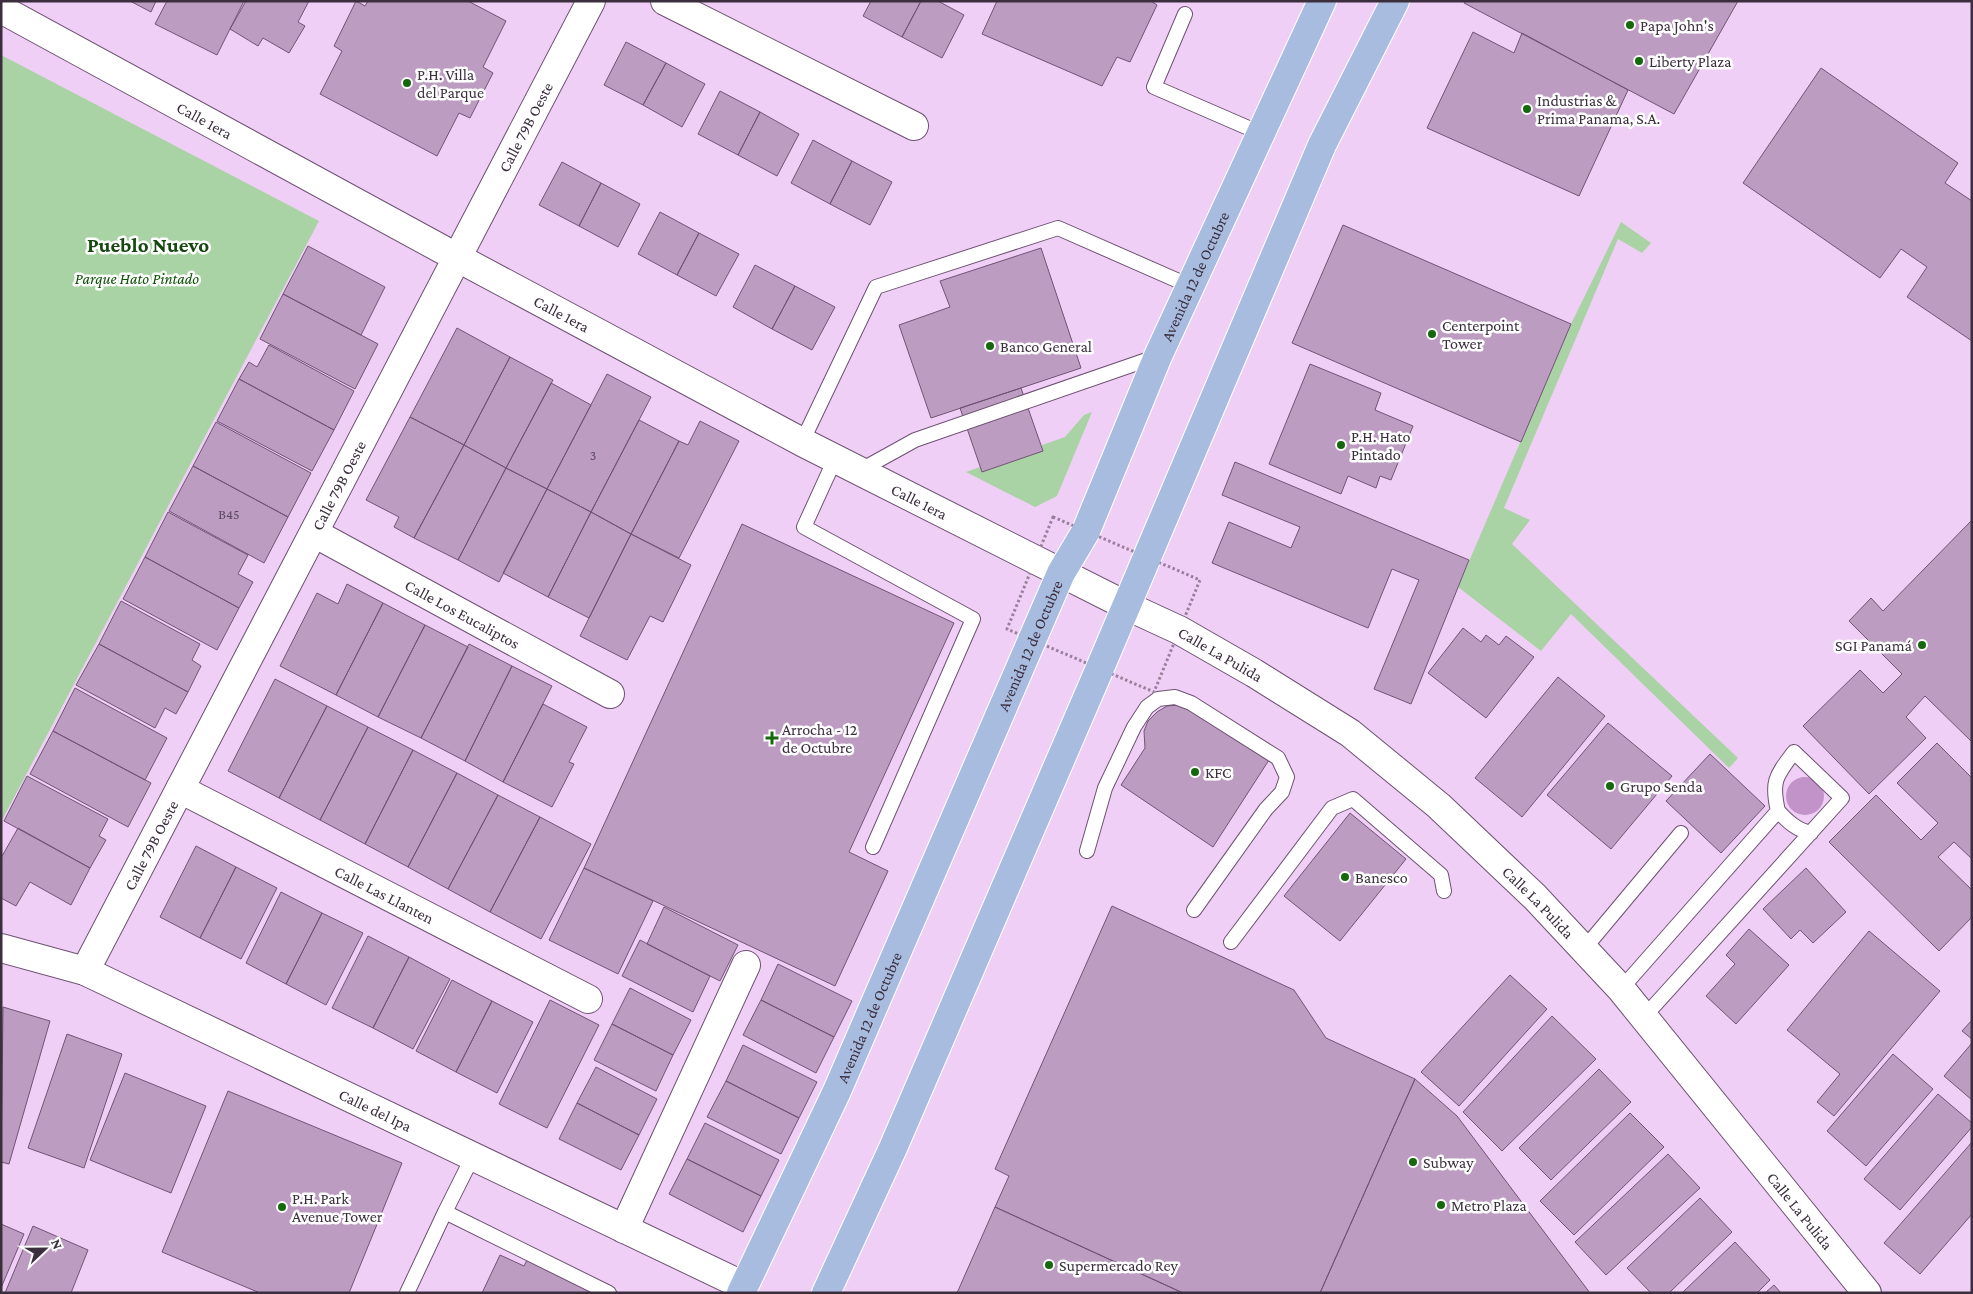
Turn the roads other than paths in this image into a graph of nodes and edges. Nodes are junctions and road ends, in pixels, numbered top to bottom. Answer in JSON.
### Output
{"nodes":[{"id":1,"x":591,"y":1,"type":"edge"},
{"id":2,"x":665,"y":1,"type":"edge"},
{"id":3,"x":1322,"y":1,"type":"edge"},
{"id":4,"x":1395,"y":1,"type":"edge"},
{"id":5,"x":5,"y":7,"type":"edge"},
{"id":6,"x":1185,"y":14,"type":"dead end"},
{"id":7,"x":914,"y":126,"type":"dead end"},
{"id":8,"x":1260,"y":133,"type":"junction"},
{"id":9,"x":458,"y":258,"type":"junction"},
{"id":10,"x":1190,"y":286,"type":"junction"},
{"id":11,"x":1158,"y":356,"type":"junction"},
{"id":12,"x":802,"y":442,"type":"junction"},
{"id":13,"x":835,"y":459,"type":"junction"},
{"id":14,"x":859,"y":472,"type":"junction"},
{"id":15,"x":314,"y":532,"type":"junction"},
{"id":16,"x":1061,"y":573,"type":"junction"},
{"id":17,"x":1127,"y":606,"type":"junction"},
{"id":18,"x":610,"y":694,"type":"dead end"},
{"id":19,"x":180,"y":789,"type":"junction"},
{"id":20,"x":1778,"y":811,"type":"junction"},
{"id":21,"x":1811,"y":832,"type":"junction"},
{"id":22,"x":1681,"y":834,"type":"dead end"},
{"id":23,"x":873,"y":847,"type":"dead end"},
{"id":24,"x":1087,"y":851,"type":"dead end"},
{"id":25,"x":1444,"y":891,"type":"dead end"},
{"id":26,"x":1194,"y":910,"type":"dead end"},
{"id":27,"x":1230,"y":942,"type":"dead end"},
{"id":28,"x":1,"y":948,"type":"edge"},
{"id":29,"x":1584,"y":949,"type":"junction"},
{"id":30,"x":746,"y":965,"type":"dead end"},
{"id":31,"x":85,"y":971,"type":"junction"},
{"id":32,"x":1621,"y":989,"type":"junction"},
{"id":33,"x":588,"y":999,"type":"dead end"},
{"id":34,"x":1644,"y":1018,"type":"junction"},
{"id":35,"x":473,"y":1156,"type":"junction"},
{"id":36,"x":445,"y":1212,"type":"junction"},
{"id":37,"x":624,"y":1229,"type":"junction"},
{"id":38,"x":742,"y":1290,"type":"edge"},
{"id":39,"x":407,"y":1293,"type":"edge"},
{"id":40,"x":609,"y":1293,"type":"edge"},
{"id":41,"x":826,"y":1293,"type":"edge"},
{"id":42,"x":1868,"y":1293,"type":"edge"}],
"edges":[{"from":1,"to":9,"type":"street","name":"Calle 79B Oeste"},
{"from":2,"to":7,"type":"street"},
{"from":3,"to":8,"type":"main road","name":"Avenida 12 de Octubre"},
{"from":4,"to":17,"type":"main road"},
{"from":5,"to":9,"type":"street","name":"Calle 1era"},
{"from":6,"to":8,"type":"lane"},
{"from":8,"to":10,"type":"main road","name":"Avenida 12 de Octubre"},
{"from":9,"to":12,"type":"street","name":"Calle 1era"},
{"from":9,"to":15,"type":"street","name":"Calle 79B Oeste"},
{"from":10,"to":11,"type":"main road","name":"Avenida 12 de Octubre"},
{"from":10,"to":12,"type":"lane"},
{"from":11,"to":14,"type":"lane"},
{"from":11,"to":16,"type":"main road","name":"Avenida 12 de Octubre"},
{"from":12,"to":13,"type":"street","name":"Calle 1era"},
{"from":13,"to":14,"type":"street","name":"Calle 1era"},
{"from":13,"to":23,"type":"lane"},
{"from":14,"to":16,"type":"street","name":"Calle 1era"},
{"from":15,"to":18,"type":"street","name":"Calle Los Eucaliptos"},
{"from":15,"to":19,"type":"street","name":"Calle 79B Oeste"},
{"from":16,"to":17,"type":"street","name":"Calle 1era"},
{"from":16,"to":38,"type":"main road","name":"Avenida 12 de Octubre"},
{"from":17,"to":29,"type":"street","name":"Calle La Pulida"},
{"from":17,"to":41,"type":"main road"},
{"from":19,"to":31,"type":"street","name":"Calle 79B Oeste"},
{"from":19,"to":33,"type":"street","name":"Calle Las Llanten"},
{"from":20,"to":21,"type":"lane"},
{"from":20,"to":21,"type":"lane"},
{"from":20,"to":32,"type":"lane"},
{"from":21,"to":34,"type":"lane"},
{"from":22,"to":29,"type":"lane"},
{"from":24,"to":26,"type":"lane"},
{"from":25,"to":27,"type":"lane"},
{"from":28,"to":31,"type":"street","name":"Calle del Ipa"},
{"from":29,"to":32,"type":"street","name":"Calle La Pulida"},
{"from":30,"to":37,"type":"street"},
{"from":31,"to":35,"type":"street","name":"Calle del Ipa"},
{"from":32,"to":34,"type":"street","name":"Calle La Pulida"},
{"from":34,"to":42,"type":"street","name":"Calle La Pulida"},
{"from":35,"to":36,"type":"lane"},
{"from":35,"to":37,"type":"street","name":"Calle del Ipa"},
{"from":36,"to":39,"type":"lane"},
{"from":36,"to":40,"type":"lane"},
{"from":37,"to":38,"type":"street","name":"Calle del Ipa"}]}
